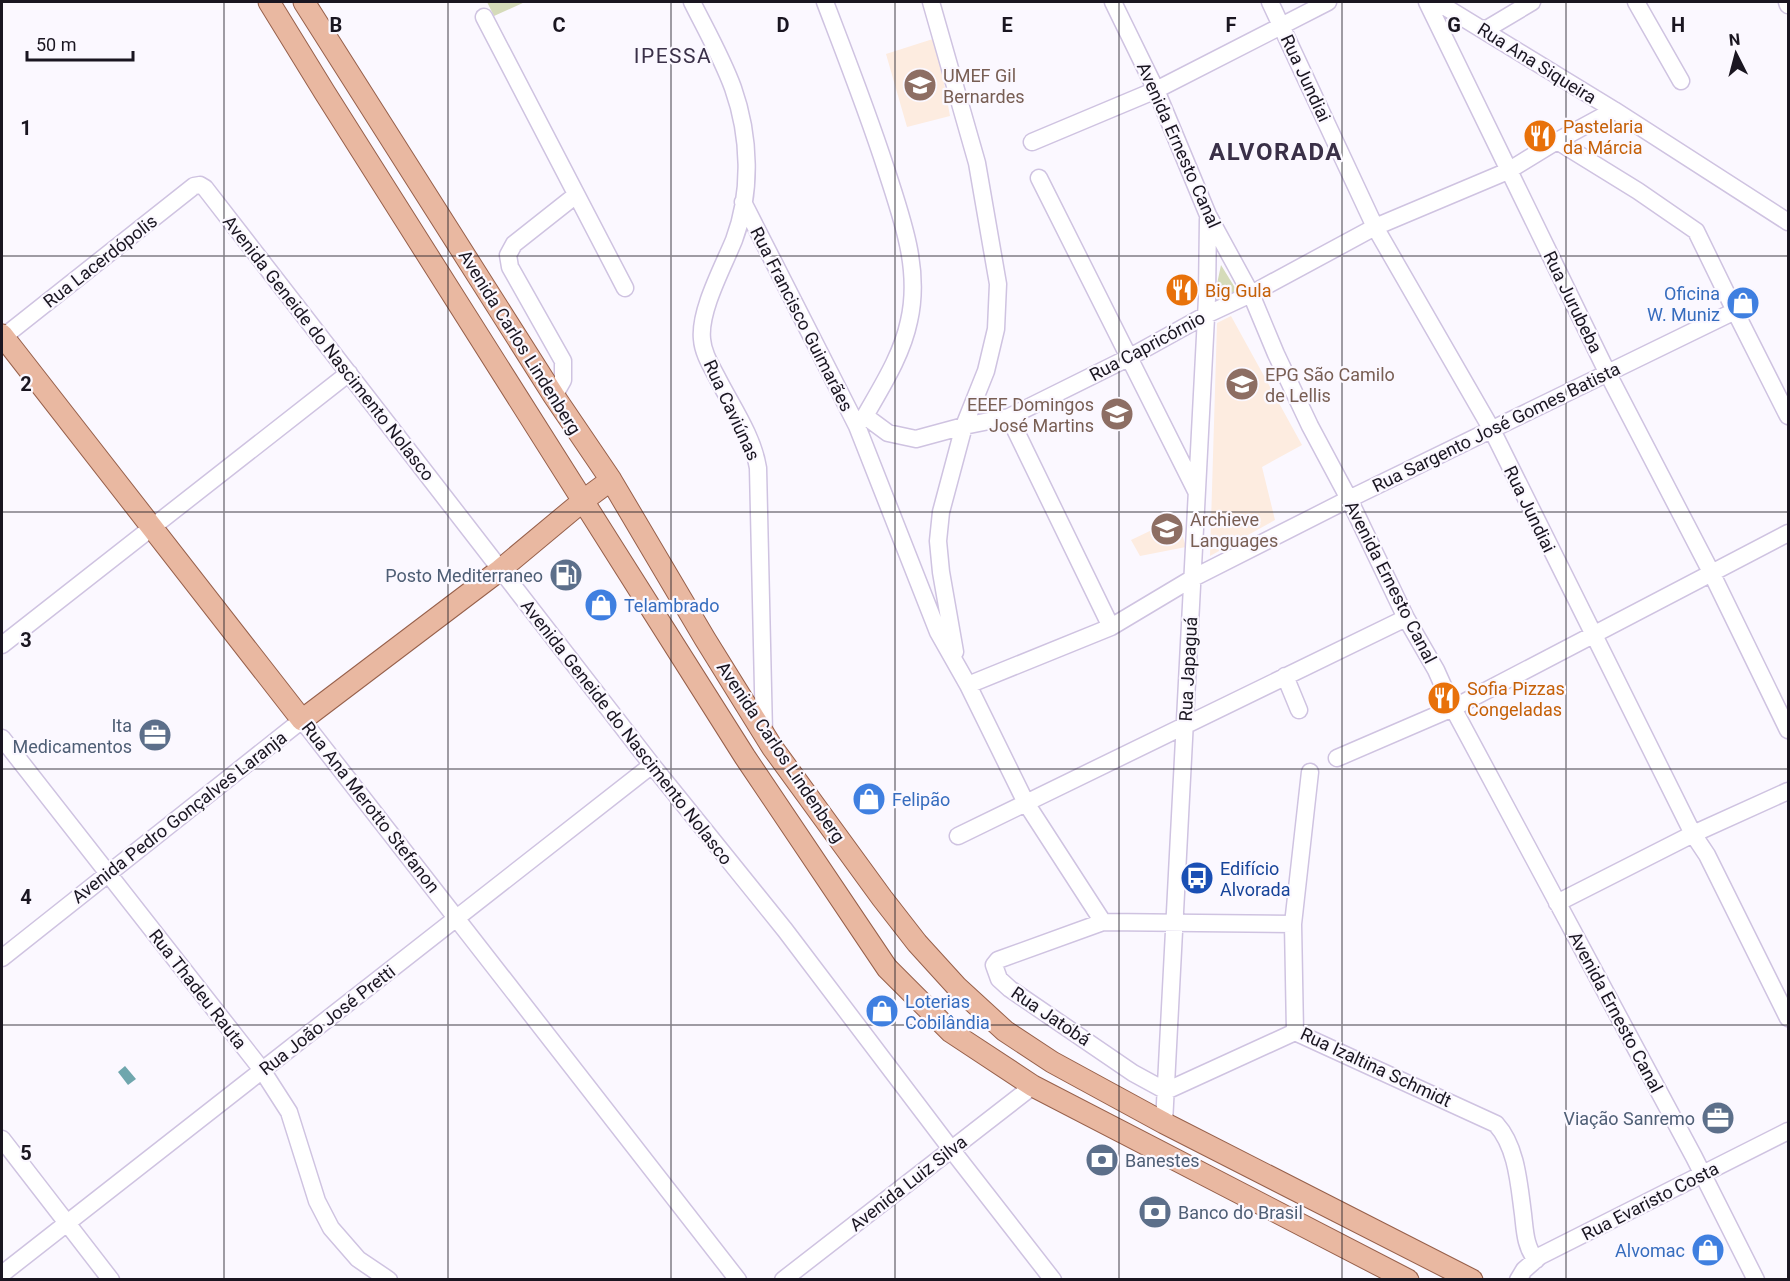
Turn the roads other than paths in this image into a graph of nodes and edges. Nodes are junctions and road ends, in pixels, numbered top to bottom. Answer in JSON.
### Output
{"nodes":[{"id":1,"x":269,"y":2,"type":"edge"},
{"id":2,"x":304,"y":2,"type":"edge"},
{"id":3,"x":692,"y":2,"type":"edge"},
{"id":4,"x":825,"y":2,"type":"edge"},
{"id":5,"x":931,"y":2,"type":"edge"},
{"id":6,"x":1113,"y":2,"type":"edge"},
{"id":7,"x":1270,"y":2,"type":"edge"},
{"id":8,"x":1328,"y":2,"type":"edge"},
{"id":9,"x":1427,"y":2,"type":"edge"},
{"id":10,"x":1437,"y":2,"type":"edge"},
{"id":11,"x":1532,"y":2,"type":"edge"},
{"id":12,"x":1636,"y":2,"type":"edge"},
{"id":13,"x":484,"y":17,"type":"dead end"},
{"id":14,"x":1282,"y":26,"type":"junction"},
{"id":15,"x":1485,"y":30,"type":"junction"},
{"id":16,"x":1681,"y":81,"type":"dead end"},
{"id":17,"x":1156,"y":90,"type":"junction"},
{"id":18,"x":1614,"y":110,"type":"junction"},
{"id":19,"x":1557,"y":141,"type":"junction"},
{"id":20,"x":1032,"y":142,"type":"dead end"},
{"id":21,"x":1508,"y":171,"type":"junction"},
{"id":22,"x":1039,"y":178,"type":"dead end"},
{"id":23,"x":200,"y":185,"type":"joint"},
{"id":24,"x":576,"y":195,"type":"junction"},
{"id":25,"x":743,"y":202,"type":"junction"},
{"id":26,"x":1208,"y":215,"type":"junction"},
{"id":27,"x":1788,"y":222,"type":"edge"},
{"id":28,"x":1375,"y":227,"type":"junction"},
{"id":29,"x":625,"y":288,"type":"dead end"},
{"id":30,"x":1251,"y":294,"type":"junction"},
{"id":31,"x":1735,"y":311,"type":"junction"},
{"id":32,"x":1206,"y":315,"type":"junction"},
{"id":33,"x":2,"y":337,"type":"edge"},
{"id":34,"x":1130,"y":357,"type":"junction"},
{"id":35,"x":1607,"y":372,"type":"junction"},
{"id":36,"x":349,"y":373,"type":"junction"},
{"id":37,"x":554,"y":396,"type":"junction"},
{"id":38,"x":1788,"y":416,"type":"edge"},
{"id":39,"x":1009,"y":417,"type":"junction"},
{"id":40,"x":861,"y":421,"type":"junction"},
{"id":41,"x":964,"y":426,"type":"junction"},
{"id":42,"x":1492,"y":430,"type":"junction"},
{"id":43,"x":611,"y":480,"type":"junction"},
{"id":44,"x":1197,"y":493,"type":"junction"},
{"id":45,"x":1349,"y":499,"type":"junction"},
{"id":46,"x":584,"y":500,"type":"junction"},
{"id":47,"x":152,"y":527,"type":"junction"},
{"id":48,"x":1788,"y":533,"type":"edge"},
{"id":49,"x":500,"y":570,"type":"junction"},
{"id":50,"x":1711,"y":572,"type":"junction"},
{"id":51,"x":1192,"y":578,"type":"junction"},
{"id":52,"x":1406,"y":618,"type":"junction"},
{"id":53,"x":1111,"y":627,"type":"junction"},
{"id":54,"x":1592,"y":634,"type":"junction"},
{"id":55,"x":2,"y":645,"type":"edge"},
{"id":56,"x":957,"y":664,"type":"junction"},
{"id":57,"x":1285,"y":676,"type":"junction"},
{"id":58,"x":968,"y":685,"type":"junction"},
{"id":59,"x":1453,"y":708,"type":"junction"},
{"id":60,"x":1299,"y":710,"type":"dead end"},
{"id":61,"x":302,"y":720,"type":"junction"},
{"id":62,"x":1185,"y":726,"type":"junction"},
{"id":63,"x":1788,"y":730,"type":"edge"},
{"id":64,"x":764,"y":733,"type":"junction"},
{"id":65,"x":2,"y":738,"type":"edge"},
{"id":66,"x":1337,"y":758,"type":"dead end"},
{"id":67,"x":652,"y":765,"type":"junction"},
{"id":68,"x":1310,"y":772,"type":"dead end"},
{"id":69,"x":1788,"y":791,"type":"edge"},
{"id":70,"x":1026,"y":803,"type":"junction"},
{"id":71,"x":1693,"y":834,"type":"junction"},
{"id":72,"x":958,"y":836,"type":"dead end"},
{"id":73,"x":108,"y":874,"type":"junction"},
{"id":74,"x":1557,"y":903,"type":"junction"},
{"id":75,"x":458,"y":918,"type":"junction"},
{"id":76,"x":1102,"y":922,"type":"junction"},
{"id":77,"x":1175,"y":922,"type":"junction"},
{"id":78,"x":1293,"y":924,"type":"junction"},
{"id":79,"x":2,"y":958,"type":"edge"},
{"id":80,"x":1788,"y":1018,"type":"edge"},
{"id":81,"x":1294,"y":1032,"type":"junction"},
{"id":82,"x":262,"y":1070,"type":"junction"},
{"id":83,"x":1033,"y":1086,"type":"junction"},
{"id":84,"x":1166,"y":1091,"type":"junction"},
{"id":85,"x":1164,"y":1123,"type":"junction"},
{"id":86,"x":1788,"y":1131,"type":"edge"},
{"id":87,"x":2,"y":1139,"type":"edge"},
{"id":88,"x":951,"y":1149,"type":"junction"},
{"id":89,"x":1702,"y":1173,"type":"junction"},
{"id":90,"x":67,"y":1222,"type":"junction"},
{"id":91,"x":1536,"y":1260,"type":"junction"},
{"id":92,"x":2,"y":1274,"type":"edge"},
{"id":93,"x":365,"y":1275,"type":"edge"},
{"id":94,"x":111,"y":1280,"type":"edge"},
{"id":95,"x":388,"y":1280,"type":"edge"},
{"id":96,"x":738,"y":1280,"type":"edge"},
{"id":97,"x":783,"y":1280,"type":"edge"},
{"id":98,"x":1053,"y":1280,"type":"edge"},
{"id":99,"x":1408,"y":1280,"type":"edge"},
{"id":100,"x":1472,"y":1280,"type":"edge"},
{"id":101,"x":1518,"y":1280,"type":"edge"},
{"id":102,"x":1756,"y":1280,"type":"edge"}],
"edges":[{"from":1,"to":46,"type":"main road","name":"Avenida Carlos Lindenberg"},
{"from":2,"to":37,"type":"main road","name":"Avenida Carlos Lindenberg"},
{"from":3,"to":25,"type":"street"},
{"from":4,"to":40,"type":"street"},
{"from":5,"to":41,"type":"street"},
{"from":6,"to":17,"type":"street","name":"Avenida Ernesto Canal"},
{"from":7,"to":14,"type":"street","name":"Rua Jundiai"},
{"from":8,"to":14,"type":"street"},
{"from":9,"to":21,"type":"street","name":"Rua Jurubeba"},
{"from":10,"to":15,"type":"street","name":"Rua Ana Siqueira"},
{"from":11,"to":15,"type":"street"},
{"from":12,"to":16,"type":"street"},
{"from":13,"to":24,"type":"street"},
{"from":14,"to":17,"type":"street"},
{"from":14,"to":28,"type":"street","name":"Rua Jundiai"},
{"from":15,"to":18,"type":"street","name":"Rua Ana Siqueira"},
{"from":17,"to":20,"type":"street"},
{"from":17,"to":26,"type":"street","name":"Avenida Ernesto Canal"},
{"from":18,"to":19,"type":"street","name":"Rua Capricórnio"},
{"from":18,"to":27,"type":"street","name":"Rua Ana Siqueira"},
{"from":19,"to":21,"type":"street","name":"Rua Capricórnio"},
{"from":19,"to":31,"type":"street"},
{"from":21,"to":28,"type":"street","name":"Rua Capricórnio"},
{"from":21,"to":35,"type":"street","name":"Rua Jurubeba"},
{"from":22,"to":34,"type":"street"},
{"from":23,"to":33,"type":"street","name":"Rua Lacerdópolis"},
{"from":23,"to":36,"type":"street","name":"Avenida Geneide do Nascimento Nolasco"},
{"from":24,"to":29,"type":"street"},
{"from":24,"to":37,"type":"street"},
{"from":25,"to":40,"type":"street","name":"Rua Francisco Guimarães"},
{"from":25,"to":64,"type":"street","name":"Rua Caviúnas"},
{"from":26,"to":30,"type":"street","name":"Avenida Ernesto Canal"},
{"from":26,"to":32,"type":"street","name":"Rua Japaguá"},
{"from":28,"to":30,"type":"street","name":"Rua Capricórnio"},
{"from":28,"to":42,"type":"street","name":"Rua Jundiai"},
{"from":30,"to":32,"type":"street","name":"Rua Capricórnio"},
{"from":30,"to":45,"type":"street","name":"Avenida Ernesto Canal"},
{"from":31,"to":35,"type":"street","name":"Rua Sargento José Gomes Batista"},
{"from":31,"to":38,"type":"street"},
{"from":32,"to":34,"type":"street","name":"Rua Capricórnio"},
{"from":32,"to":44,"type":"street","name":"Rua Japaguá"},
{"from":33,"to":47,"type":"main road","name":"Rua Ana Merotto Stefanon"},
{"from":34,"to":39,"type":"street","name":"Rua Capricórnio"},
{"from":34,"to":44,"type":"street"},
{"from":35,"to":42,"type":"street","name":"Rua Sargento José Gomes Batista"},
{"from":35,"to":50,"type":"street","name":"Rua Jurubeba"},
{"from":36,"to":47,"type":"street"},
{"from":36,"to":49,"type":"street","name":"Avenida Geneide do Nascimento Nolasco"},
{"from":37,"to":43,"type":"main road","name":"Avenida Carlos Lindenberg"},
{"from":39,"to":41,"type":"street","name":"Rua Capricórnio"},
{"from":39,"to":53,"type":"street"},
{"from":40,"to":41,"type":"street","name":"Rua Capricórnio"},
{"from":40,"to":56,"type":"street","name":"Rua Francisco Guimarães"},
{"from":41,"to":56,"type":"street"},
{"from":42,"to":45,"type":"street","name":"Rua Sargento José Gomes Batista"},
{"from":42,"to":54,"type":"street","name":"Rua Jundiai"},
{"from":43,"to":46,"type":"main road","name":"Avenida Pedro Gonçalves Laranja"},
{"from":43,"to":64,"type":"main road","name":"Avenida Carlos Lindenberg"},
{"from":44,"to":51,"type":"street","name":"Rua Japaguá"},
{"from":45,"to":51,"type":"street","name":"Rua Sargento José Gomes Batista"},
{"from":45,"to":52,"type":"street","name":"Avenida Ernesto Canal"},
{"from":46,"to":49,"type":"main road","name":"Avenida Pedro Gonçalves Laranja"},
{"from":46,"to":83,"type":"main road","name":"Avenida Carlos Lindenberg"},
{"from":47,"to":55,"type":"street"},
{"from":47,"to":61,"type":"main road","name":"Rua Ana Merotto Stefanon"},
{"from":48,"to":50,"type":"street"},
{"from":49,"to":61,"type":"main road","name":"Avenida Pedro Gonçalves Laranja"},
{"from":49,"to":67,"type":"street","name":"Avenida Geneide do Nascimento Nolasco"},
{"from":50,"to":54,"type":"street"},
{"from":50,"to":63,"type":"street","name":"Rua Jurubeba"},
{"from":51,"to":53,"type":"street","name":"Rua Sargento José Gomes Batista"},
{"from":51,"to":62,"type":"street","name":"Rua Japaguá"},
{"from":52,"to":57,"type":"street"},
{"from":52,"to":59,"type":"street","name":"Avenida Ernesto Canal"},
{"from":53,"to":58,"type":"street","name":"Rua Sargento José Gomes Batista"},
{"from":54,"to":59,"type":"street"},
{"from":54,"to":71,"type":"street","name":"Rua Jundiai"},
{"from":56,"to":58,"type":"street"},
{"from":57,"to":60,"type":"street"},
{"from":57,"to":62,"type":"street"},
{"from":58,"to":70,"type":"street"},
{"from":59,"to":66,"type":"street"},
{"from":59,"to":74,"type":"street","name":"Avenida Ernesto Canal"},
{"from":61,"to":73,"type":"street","name":"Avenida Pedro Gonçalves Laranja"},
{"from":61,"to":75,"type":"street","name":"Rua Ana Merotto Stefanon"},
{"from":62,"to":70,"type":"street"},
{"from":62,"to":77,"type":"street","name":"Rua Japaguá"},
{"from":64,"to":85,"type":"main road","name":"Avenida Carlos Lindenberg"},
{"from":65,"to":73,"type":"street","name":"Rua Thadeu Rauta"},
{"from":67,"to":75,"type":"street","name":"Rua João José Pretti"},
{"from":67,"to":88,"type":"street","name":"Avenida Geneide do Nascimento Nolasco"},
{"from":68,"to":78,"type":"street","name":"Rua Izaltina Schmidt"},
{"from":69,"to":71,"type":"street"},
{"from":70,"to":72,"type":"street"},
{"from":70,"to":76,"type":"street"},
{"from":71,"to":74,"type":"street"},
{"from":71,"to":80,"type":"street","name":"Rua Jundiai"},
{"from":73,"to":79,"type":"street","name":"Avenida Pedro Gonçalves Laranja"},
{"from":73,"to":82,"type":"street","name":"Rua Thadeu Rauta"},
{"from":74,"to":89,"type":"street","name":"Avenida Ernesto Canal"},
{"from":75,"to":82,"type":"street","name":"Rua João José Pretti"},
{"from":75,"to":96,"type":"street","name":"Rua Ana Merotto Stefanon"},
{"from":76,"to":77,"type":"street","name":"Rua Jatobá"},
{"from":76,"to":84,"type":"street","name":"Rua Jatobá"},
{"from":77,"to":78,"type":"street","name":"Rua Jatobá"},
{"from":77,"to":84,"type":"street","name":"Rua Japaguá"},
{"from":78,"to":81,"type":"street","name":"Rua Izaltina Schmidt"},
{"from":81,"to":84,"type":"street"},
{"from":81,"to":91,"type":"street","name":"Rua Izaltina Schmidt"},
{"from":82,"to":90,"type":"street","name":"Rua João José Pretti"},
{"from":82,"to":93,"type":"street","name":"Rua Thadeu Rauta"},
{"from":83,"to":88,"type":"street","name":"Avenida Luiz Silva"},
{"from":83,"to":99,"type":"main road","name":"Avenida Carlos Lindenberg"},
{"from":84,"to":85,"type":"street","name":"Rua Japaguá"},
{"from":85,"to":100,"type":"main road","name":"Avenida Carlos Lindenberg"},
{"from":86,"to":89,"type":"street","name":"Rua Evaristo Costa"},
{"from":87,"to":90,"type":"street"},
{"from":88,"to":97,"type":"street","name":"Avenida Luiz Silva"},
{"from":88,"to":98,"type":"street","name":"Avenida Geneide do Nascimento Nolasco"},
{"from":89,"to":91,"type":"street","name":"Rua Evaristo Costa"},
{"from":89,"to":102,"type":"street","name":"Avenida Ernesto Canal"},
{"from":90,"to":92,"type":"street","name":"Rua João José Pretti"},
{"from":90,"to":94,"type":"street"},
{"from":91,"to":101,"type":"street","name":"Rua Evaristo Costa"},
{"from":93,"to":95,"type":"street","name":"Rua Thadeu Rauta"}]}
